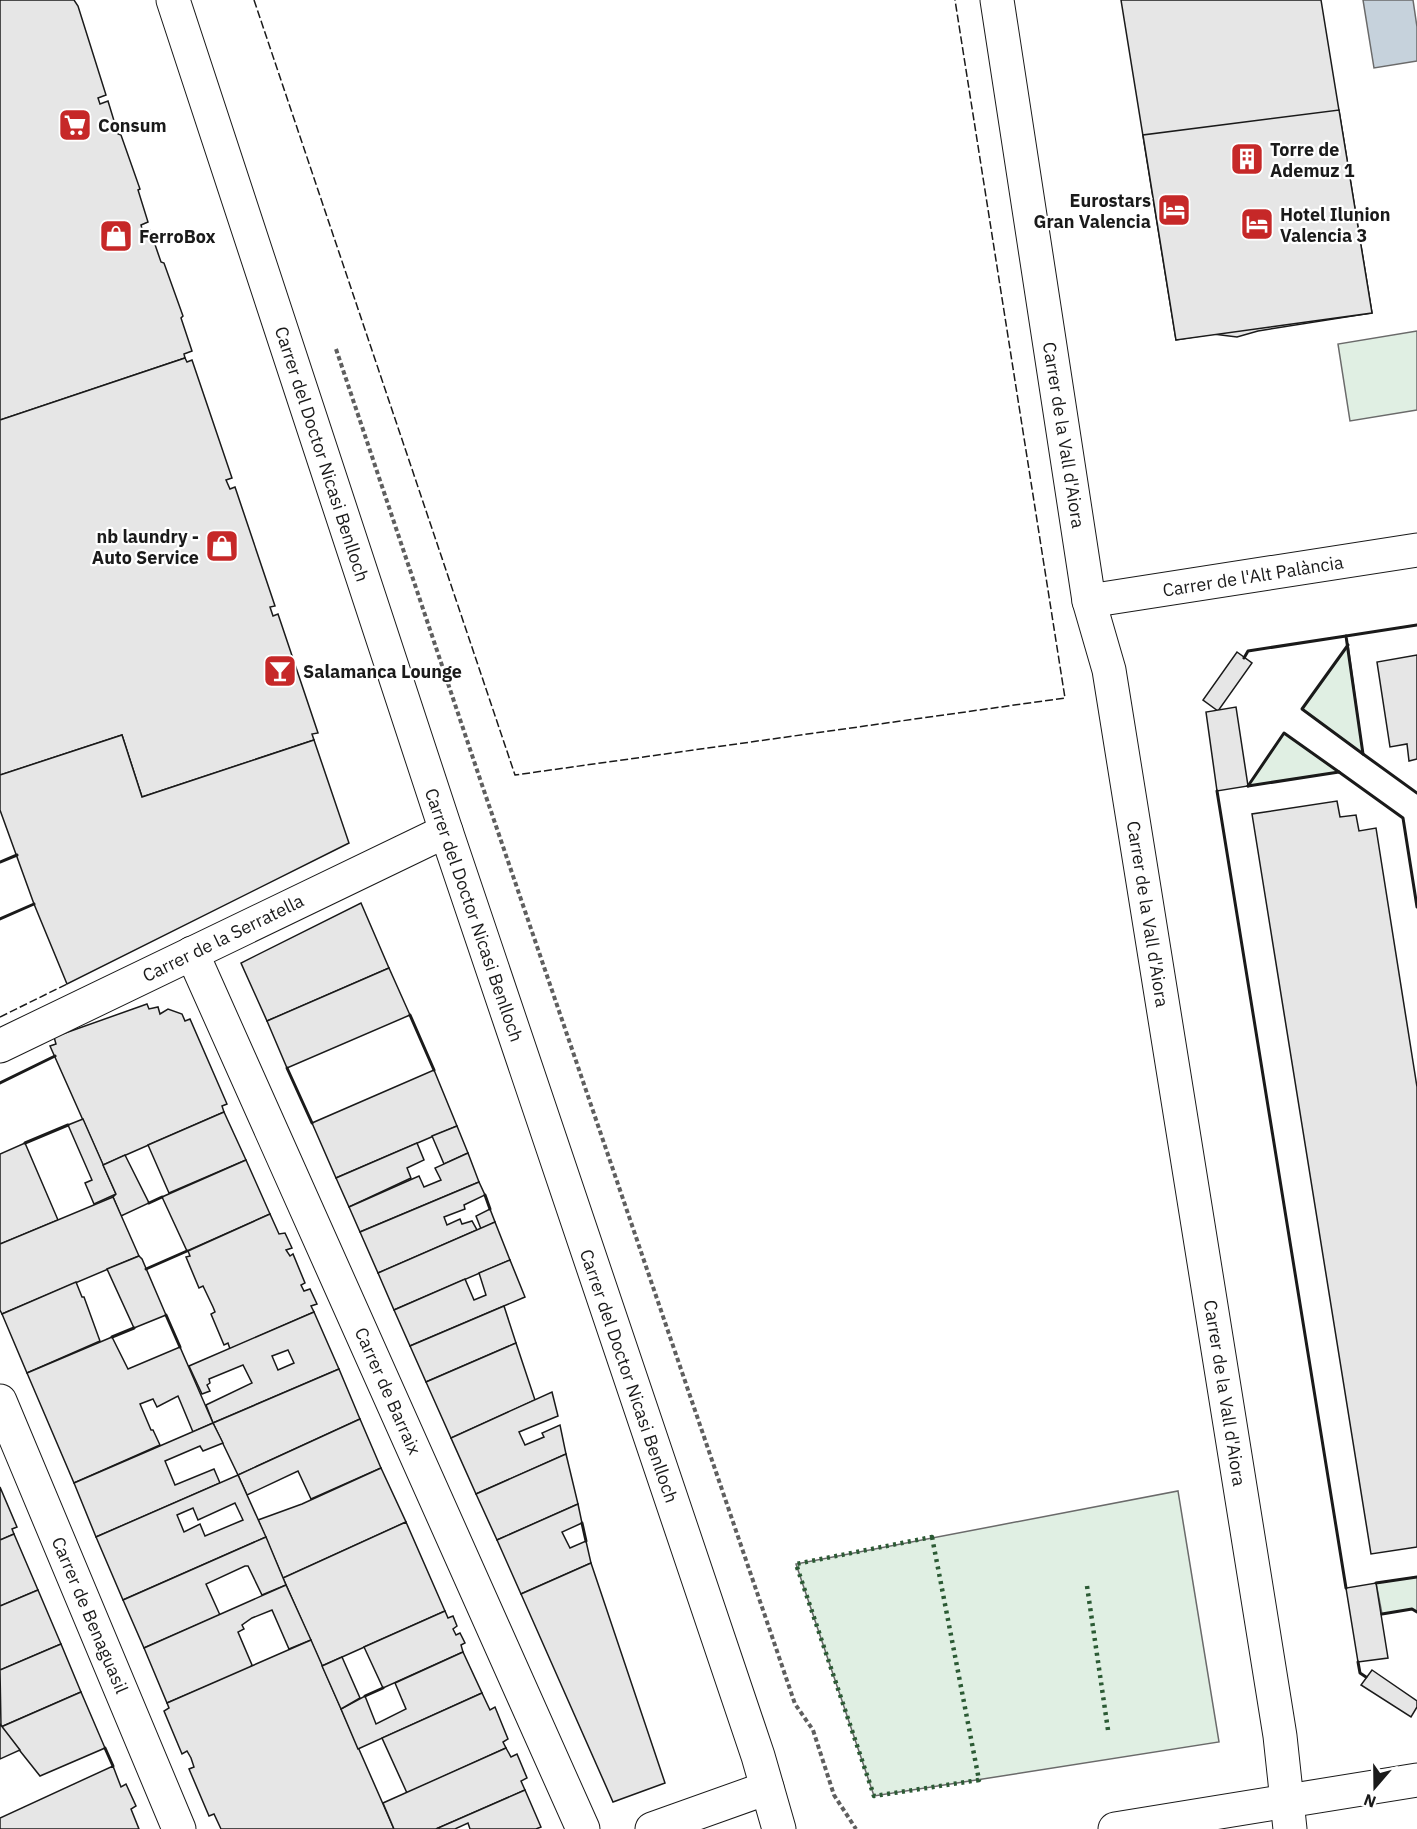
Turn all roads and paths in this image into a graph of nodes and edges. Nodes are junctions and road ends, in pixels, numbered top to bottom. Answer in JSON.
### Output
{"nodes":[{"id":1,"x":173,"y":0,"type":"edge"},
{"id":2,"x":997,"y":0,"type":"edge"},
{"id":3,"x":333,"y":339,"type":"dead end"},
{"id":4,"x":1417,"y":550,"type":"edge"},
{"id":5,"x":1089,"y":601,"type":"junction"},
{"id":6,"x":446,"y":831,"type":"junction"},
{"id":7,"x":192,"y":953,"type":"junction"},
{"id":8,"x":0,"y":1047,"type":"edge"},
{"id":9,"x":0,"y":1401,"type":"edge"},
{"id":10,"x":1417,"y":1780,"type":"edge"},
{"id":11,"x":767,"y":1788,"type":"junction"},
{"id":12,"x":1288,"y":1815,"type":"edge"},
{"id":13,"x":179,"y":1829,"type":"edge"},
{"id":14,"x":583,"y":1829,"type":"edge"},
{"id":15,"x":652,"y":1829,"type":"edge"},
{"id":16,"x":779,"y":1829,"type":"edge"},
{"id":17,"x":856,"y":1829,"type":"edge"},
{"id":18,"x":1115,"y":1829,"type":"edge"}],
"edges":[{"from":1,"to":6,"type":"street","name":"Carrer del Doctor Nicasi Benlloch"},
{"from":2,"to":5,"type":"street","name":"Carrer de la Vall d'Aiora"},
{"from":3,"to":17,"type":"path"},
{"from":4,"to":5,"type":"street","name":"Carrer de l'Alt Palància"},
{"from":5,"to":12,"type":"street","name":"Carrer de la Vall d'Aiora"},
{"from":6,"to":7,"type":"street","name":"Carrer de la Serratella"},
{"from":6,"to":11,"type":"street","name":"Carrer del Doctor Nicasi Benlloch"},
{"from":7,"to":8,"type":"street","name":"Carrer de la Serratella"},
{"from":7,"to":14,"type":"street","name":"Carrer de Barraix"},
{"from":9,"to":13,"type":"street","name":"Carrer de Benaguasil"},
{"from":10,"to":12,"type":"street"},
{"from":11,"to":15,"type":"street"},
{"from":11,"to":16,"type":"street","name":"Carrer del Doctor Nicasi Benlloch"},
{"from":12,"to":18,"type":"street"}]}
